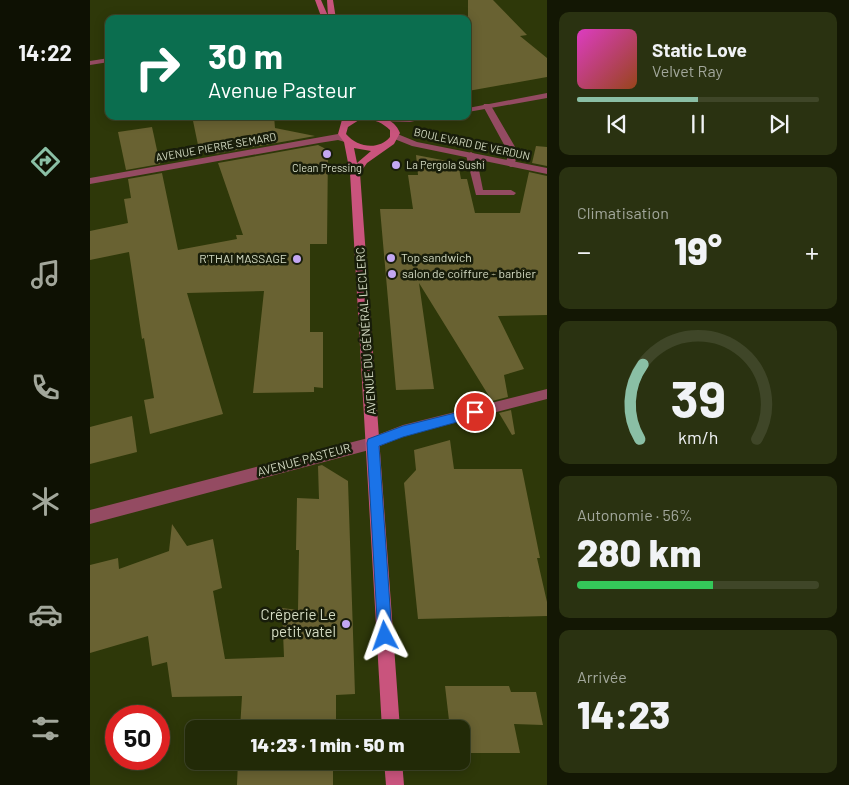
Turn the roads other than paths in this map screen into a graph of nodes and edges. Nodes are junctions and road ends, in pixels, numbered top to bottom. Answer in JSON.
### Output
{"nodes":[{"id":1,"x":318,"y":0,"type":"edge"},
{"id":2,"x":330,"y":0,"type":"edge"},
{"id":3,"x":324,"y":15,"type":"edge"},
{"id":4,"x":332,"y":15,"type":"edge"},
{"id":5,"x":105,"y":60,"type":"edge"},
{"id":6,"x":90,"y":62,"type":"edge"},
{"id":7,"x":546,"y":95,"type":"edge"},
{"id":8,"x":487,"y":106,"type":"junction"},
{"id":9,"x":471,"y":109,"type":"edge"},
{"id":10,"x":346,"y":120,"type":"edge"},
{"id":11,"x":354,"y":120,"type":"edge"},
{"id":12,"x":381,"y":120,"type":"edge"},
{"id":13,"x":419,"y":120,"type":"edge"},
{"id":14,"x":344,"y":126,"type":"junction"},
{"id":15,"x":395,"y":134,"type":"junction"},
{"id":16,"x":347,"y":140,"type":"junction"},
{"id":17,"x":387,"y":144,"type":"junction"},
{"id":18,"x":471,"y":155,"type":"junction"},
{"id":19,"x":511,"y":164,"type":"junction"},
{"id":20,"x":546,"y":170,"type":"edge"},
{"id":21,"x":355,"y":174,"type":"junction"},
{"id":22,"x":90,"y":180,"type":"edge"},
{"id":23,"x":510,"y":193,"type":"dead end"},
{"id":24,"x":546,"y":394,"type":"edge"},
{"id":25,"x":373,"y":443,"type":"junction"},
{"id":26,"x":90,"y":517,"type":"edge"},
{"id":27,"x":390,"y":720,"type":"edge"},
{"id":28,"x":394,"y":770,"type":"edge"},
{"id":29,"x":395,"y":785,"type":"edge"}],
"edges":[{"from":1,"to":3,"type":"main road"},
{"from":2,"to":4,"type":"main road"},
{"from":5,"to":6,"type":"street"},
{"from":7,"to":8,"type":"street"},
{"from":8,"to":9,"type":"street"},
{"from":8,"to":19,"type":"street"},
{"from":10,"to":14,"type":"main road"},
{"from":11,"to":14,"type":"main road"},
{"from":12,"to":15,"type":"main road"},
{"from":13,"to":15,"type":"street"},
{"from":14,"to":16,"type":"main road"},
{"from":15,"to":17,"type":"main road"},
{"from":15,"to":18,"type":"street","name":"BOULEVARD DE VERDUN"},
{"from":16,"to":17,"type":"main road"},
{"from":16,"to":21,"type":"main road","name":"AVENUE DU GÉNÉRAL LECLERC"},
{"from":16,"to":22,"type":"street","name":"AVENUE PIERRE SEMARD"},
{"from":17,"to":21,"type":"main road"},
{"from":18,"to":19,"type":"street","name":"BOULEVARD DE VERDUN"},
{"from":18,"to":23,"type":"street"},
{"from":19,"to":20,"type":"street","name":"BOULEVARD DE VERDUN"},
{"from":21,"to":25,"type":"main road","name":"AVENUE DU GÉNÉRAL LECLERC"},
{"from":24,"to":25,"type":"street","name":"AVENUE PASTEUR"},
{"from":25,"to":26,"type":"street","name":"AVENUE PASTEUR"},
{"from":25,"to":27,"type":"main road","name":"AVENUE DU GÉNÉRAL LECLERC"},
{"from":28,"to":29,"type":"main road"}]}
